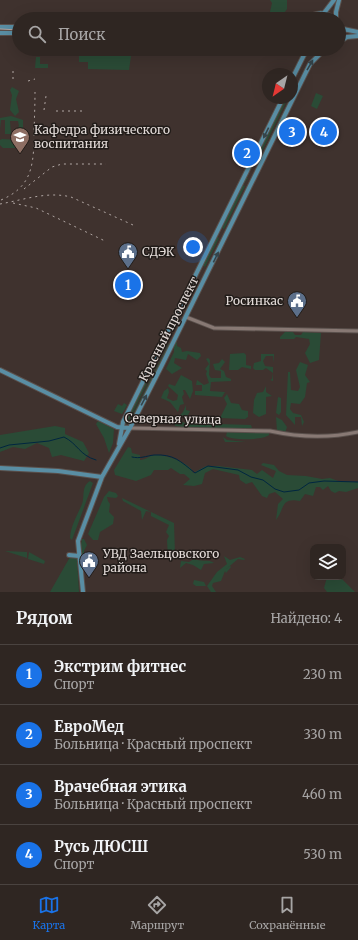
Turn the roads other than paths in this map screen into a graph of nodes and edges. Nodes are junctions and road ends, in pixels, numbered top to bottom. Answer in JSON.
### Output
{"nodes":[{"id":1,"x":334,"y":0,"type":"edge"},
{"id":2,"x":339,"y":0,"type":"edge"},
{"id":3,"x":325,"y":12,"type":"edge"},
{"id":4,"x":336,"y":12,"type":"edge"},
{"id":5,"x":0,"y":27,"type":"edge"},
{"id":6,"x":12,"y":27,"type":"edge"},
{"id":7,"x":346,"y":30,"type":"edge"},
{"id":8,"x":358,"y":32,"type":"edge"},
{"id":9,"x":0,"y":33,"type":"edge"},
{"id":10,"x":12,"y":33,"type":"edge"},
{"id":11,"x":358,"y":36,"type":"edge"},
{"id":12,"x":346,"y":38,"type":"edge"},
{"id":13,"x":304,"y":56,"type":"edge"},
{"id":14,"x":318,"y":56,"type":"edge"},
{"id":15,"x":298,"y":68,"type":"edge"},
{"id":16,"x":298,"y":82,"type":"edge"},
{"id":17,"x":301,"y":84,"type":"junction"},
{"id":18,"x":280,"y":104,"type":"edge"},
{"id":19,"x":256,"y":155,"type":"junction"},
{"id":20,"x":263,"y":161,"type":"junction"},
{"id":21,"x":245,"y":176,"type":"junction"},
{"id":22,"x":254,"y":180,"type":"junction"},
{"id":23,"x":218,"y":232,"type":"junction"},
{"id":24,"x":227,"y":236,"type":"junction"},
{"id":25,"x":199,"y":269,"type":"junction"},
{"id":26,"x":208,"y":274,"type":"junction"},
{"id":27,"x":177,"y":313,"type":"junction"},
{"id":28,"x":186,"y":317,"type":"junction"},
{"id":29,"x":358,"y":331,"type":"edge"},
{"id":30,"x":165,"y":338,"type":"junction"},
{"id":31,"x":173,"y":342,"type":"junction"},
{"id":32,"x":0,"y":370,"type":"edge"},
{"id":33,"x":121,"y":428,"type":"junction"},
{"id":34,"x":130,"y":428,"type":"junction"},
{"id":35,"x":358,"y":432,"type":"edge"},
{"id":36,"x":118,"y":446,"type":"junction"},
{"id":37,"x":0,"y":468,"type":"edge"},
{"id":38,"x":102,"y":477,"type":"junction"},
{"id":39,"x":69,"y":555,"type":"dead end"},
{"id":40,"x":79,"y":556,"type":"junction"},
{"id":41,"x":83,"y":592,"type":"edge"}],
"edges":[{"from":1,"to":3,"type":"main road"},
{"from":2,"to":4,"type":"main road"},
{"from":5,"to":6,"type":"main road"},
{"from":7,"to":8,"type":"main road"},
{"from":9,"to":10,"type":"main road"},
{"from":11,"to":12,"type":"main road"},
{"from":13,"to":15,"type":"main road"},
{"from":17,"to":14,"type":"main road","name":"Красный проспект","one_way":true},
{"from":16,"to":17,"type":"main road"},
{"from":17,"to":20,"type":"main road","name":"Красный проспект"},
{"from":18,"to":19,"type":"main road","name":"Красный проспект","one_way":true},
{"from":19,"to":20,"type":"main road"},
{"from":19,"to":21,"type":"main road","name":"Красный проспект"},
{"from":20,"to":22,"type":"main road","name":"Красный проспект"},
{"from":21,"to":22,"type":"main road"},
{"from":21,"to":23,"type":"main road","name":"Красный проспект"},
{"from":22,"to":24,"type":"main road","name":"Красный проспект"},
{"from":23,"to":24,"type":"main road"},
{"from":23,"to":25,"type":"main road","name":"Красный проспект"},
{"from":26,"to":24,"type":"main road","name":"Красный проспект","one_way":true},
{"from":25,"to":26,"type":"main road"},
{"from":25,"to":27,"type":"main road","name":"Красный проспект"},
{"from":26,"to":28,"type":"main road","name":"Красный проспект"},
{"from":27,"to":28,"type":"main road"},
{"from":27,"to":30,"type":"main road","name":"Красный проспект"},
{"from":28,"to":29,"type":"street"},
{"from":28,"to":31,"type":"main road","name":"Красный проспект"},
{"from":30,"to":31,"type":"main road"},
{"from":30,"to":33,"type":"main road","name":"Красный проспект"},
{"from":34,"to":31,"type":"main road","name":"Красный проспект","one_way":true},
{"from":32,"to":33,"type":"main road","name":"Северная улица"},
{"from":33,"to":34,"type":"main road","name":"Северная улица"},
{"from":33,"to":36,"type":"main road","name":"Красный проспект"},
{"from":34,"to":35,"type":"street","name":"Северная улица"},
{"from":34,"to":36,"type":"main road","name":"Красный проспект"},
{"from":36,"to":38,"type":"main road","name":"Красный проспект"},
{"from":37,"to":38,"type":"main road"},
{"from":38,"to":40,"type":"main road","name":"Красный проспект"},
{"from":39,"to":40,"type":"main road"},
{"from":40,"to":41,"type":"main road"}]}
